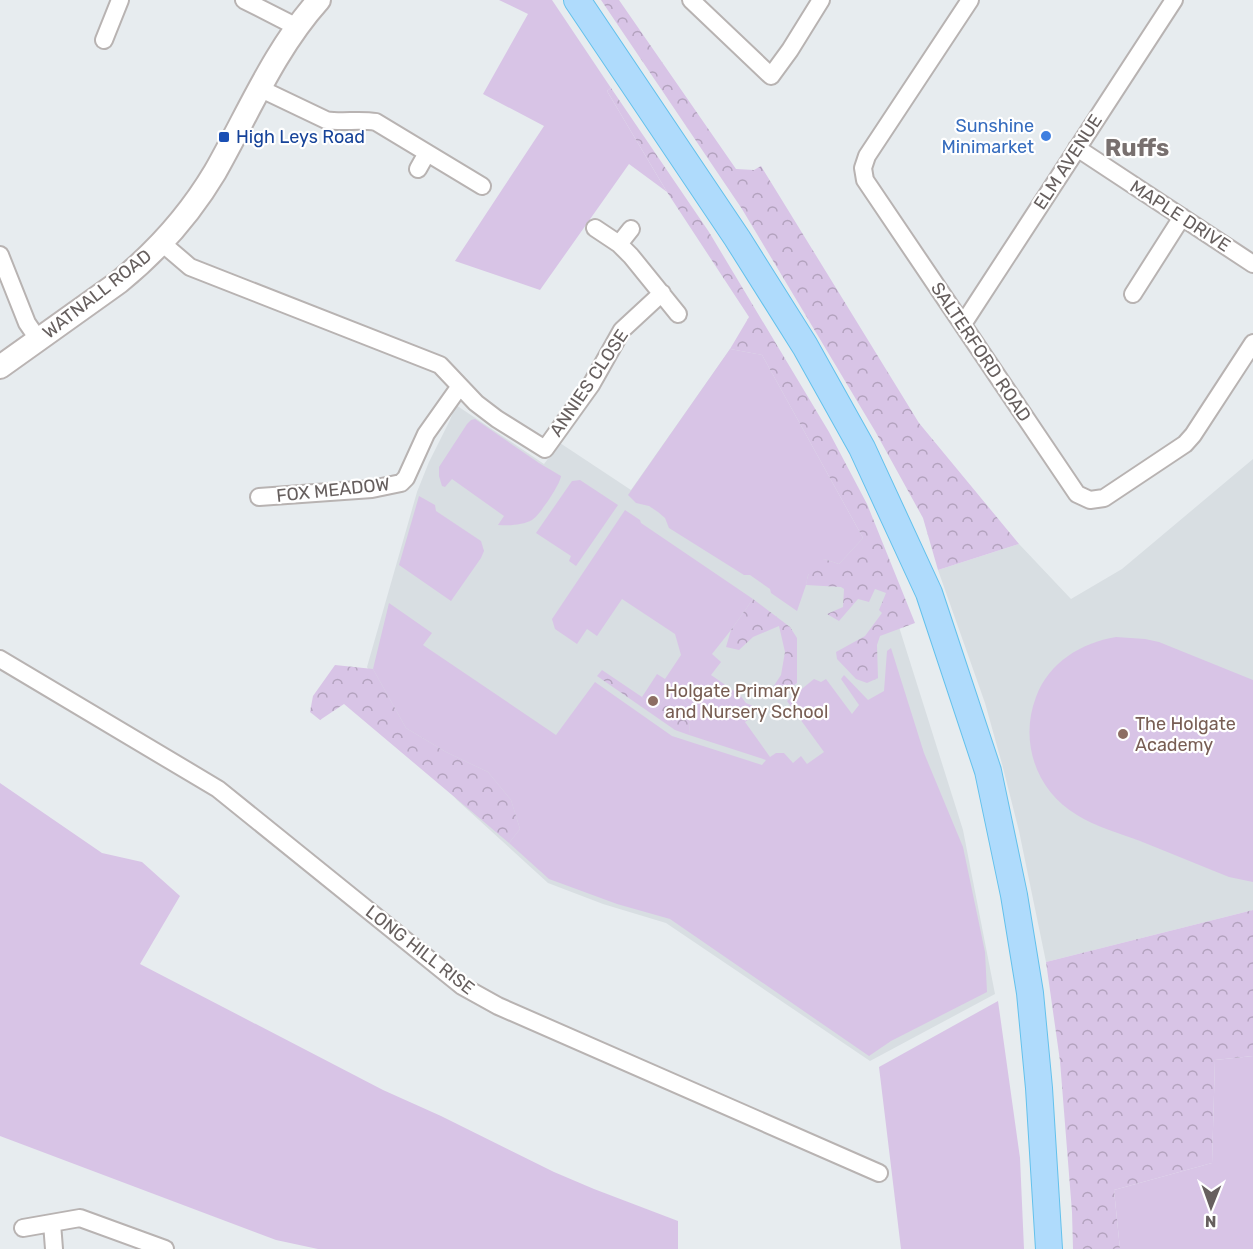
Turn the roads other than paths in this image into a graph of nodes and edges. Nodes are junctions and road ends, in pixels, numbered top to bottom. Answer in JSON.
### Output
{"nodes":[{"id":1,"x":120,"y":0,"type":"edge"},
{"id":2,"x":244,"y":0,"type":"edge"},
{"id":3,"x":319,"y":0,"type":"edge"},
{"id":4,"x":577,"y":0,"type":"edge"},
{"id":5,"x":691,"y":0,"type":"edge"},
{"id":6,"x":821,"y":0,"type":"edge"},
{"id":7,"x":970,"y":0,"type":"edge"},
{"id":8,"x":1174,"y":0,"type":"edge"},
{"id":9,"x":297,"y":27,"type":"junction"},
{"id":10,"x":104,"y":40,"type":"dead end"},
{"id":11,"x":259,"y":88,"type":"junction"},
{"id":12,"x":1077,"y":148,"type":"junction"},
{"id":13,"x":427,"y":153,"type":"junction"},
{"id":14,"x":418,"y":169,"type":"dead end"},
{"id":15,"x":482,"y":186,"type":"dead end"},
{"id":16,"x":1182,"y":217,"type":"junction"},
{"id":17,"x":595,"y":228,"type":"dead end"},
{"id":18,"x":631,"y":229,"type":"dead end"},
{"id":19,"x":162,"y":243,"type":"junction"},
{"id":20,"x":619,"y":244,"type":"junction"},
{"id":21,"x":0,"y":258,"type":"edge"},
{"id":22,"x":1253,"y":264,"type":"edge"},
{"id":23,"x":662,"y":293,"type":"junction"},
{"id":24,"x":1133,"y":294,"type":"dead end"},
{"id":25,"x":678,"y":314,"type":"dead end"},
{"id":26,"x":963,"y":324,"type":"junction"},
{"id":27,"x":38,"y":339,"type":"junction"},
{"id":28,"x":1253,"y":343,"type":"edge"},
{"id":29,"x":0,"y":367,"type":"edge"},
{"id":30,"x":460,"y":386,"type":"junction"},
{"id":31,"x":259,"y":497,"type":"dead end"},
{"id":32,"x":0,"y":659,"type":"edge"},
{"id":33,"x":879,"y":1173,"type":"dead end"},
{"id":34,"x":51,"y":1223,"type":"junction"},
{"id":35,"x":23,"y":1228,"type":"dead end"},
{"id":36,"x":54,"y":1249,"type":"edge"},
{"id":37,"x":165,"y":1249,"type":"edge"},
{"id":38,"x":1049,"y":1249,"type":"edge"}],
"edges":[{"from":1,"to":10,"type":"street"},
{"from":2,"to":9,"type":"street"},
{"from":3,"to":9,"type":"main road","name":"WATNALL ROAD"},
{"from":4,"to":38,"type":"main road"},
{"from":5,"to":6,"type":"street"},
{"from":7,"to":26,"type":"street","name":"SALTERFORD ROAD"},
{"from":8,"to":12,"type":"street","name":"ELM AVENUE"},
{"from":9,"to":11,"type":"main road","name":"WATNALL ROAD"},
{"from":11,"to":13,"type":"street"},
{"from":11,"to":19,"type":"main road","name":"WATNALL ROAD"},
{"from":12,"to":16,"type":"street","name":"MAPLE DRIVE"},
{"from":12,"to":26,"type":"street","name":"ELM AVENUE"},
{"from":13,"to":14,"type":"street"},
{"from":13,"to":15,"type":"street"},
{"from":16,"to":22,"type":"street","name":"MAPLE DRIVE"},
{"from":16,"to":24,"type":"street"},
{"from":17,"to":20,"type":"street"},
{"from":18,"to":20,"type":"street"},
{"from":19,"to":27,"type":"main road","name":"WATNALL ROAD"},
{"from":19,"to":30,"type":"street"},
{"from":20,"to":23,"type":"street"},
{"from":21,"to":27,"type":"street"},
{"from":23,"to":25,"type":"street"},
{"from":23,"to":30,"type":"street","name":"ANNIES CLOSE"},
{"from":26,"to":28,"type":"street","name":"SALTERFORD ROAD"},
{"from":27,"to":29,"type":"main road","name":"WATNALL ROAD"},
{"from":30,"to":31,"type":"street","name":"FOX MEADOW"},
{"from":32,"to":33,"type":"street","name":"LONG HILL RISE"},
{"from":34,"to":35,"type":"street"},
{"from":34,"to":36,"type":"street"},
{"from":34,"to":37,"type":"street"}]}
